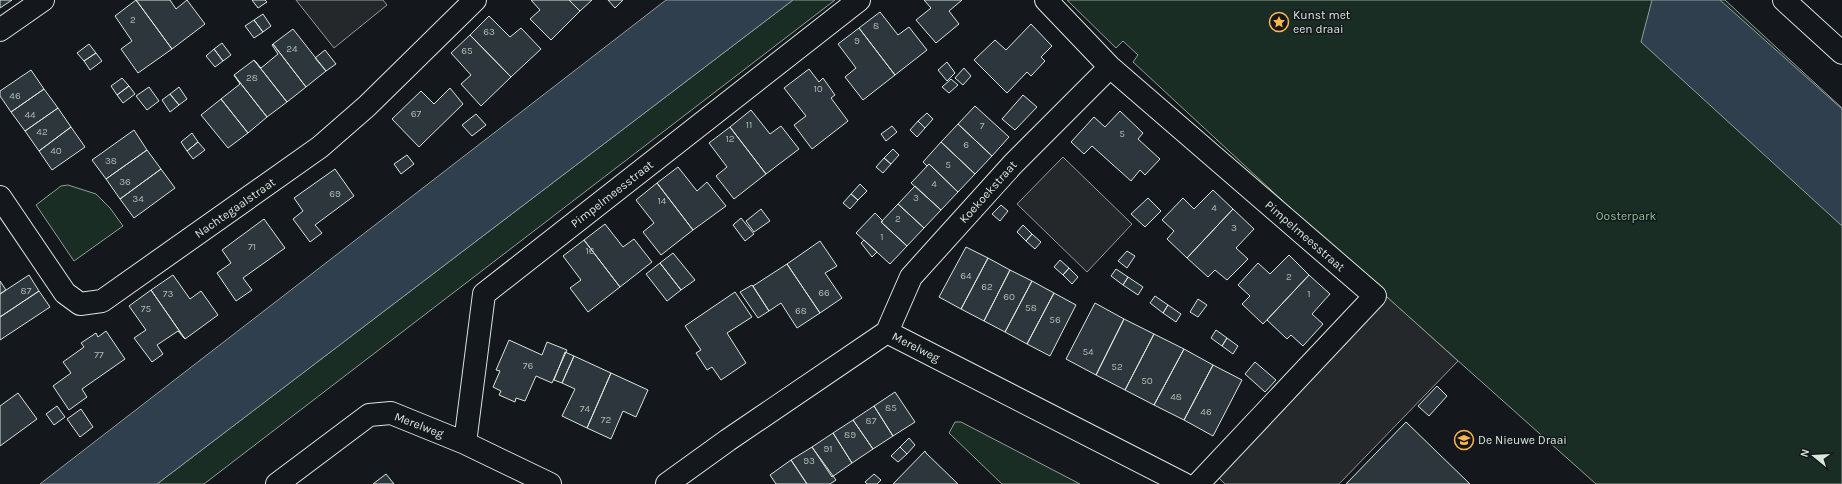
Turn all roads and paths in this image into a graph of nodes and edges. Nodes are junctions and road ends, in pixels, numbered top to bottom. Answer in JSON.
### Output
{"nodes":[{"id":1,"x":42,"y":0,"type":"edge"},
{"id":2,"x":475,"y":0,"type":"edge"},
{"id":3,"x":859,"y":0,"type":"edge"},
{"id":4,"x":1046,"y":0,"type":"edge"},
{"id":5,"x":1784,"y":0,"type":"edge"},
{"id":6,"x":0,"y":30,"type":"edge"},
{"id":7,"x":1842,"y":53,"type":"edge"},
{"id":8,"x":1110,"y":67,"type":"junction"},
{"id":9,"x":0,"y":197,"type":"edge"},
{"id":10,"x":888,"y":332,"type":"junction"},
{"id":11,"x":465,"y":443,"type":"junction"},
{"id":12,"x":277,"y":484,"type":"edge"},
{"id":13,"x":550,"y":484,"type":"edge"},
{"id":14,"x":667,"y":484,"type":"edge"},
{"id":15,"x":1184,"y":484,"type":"edge"},
{"id":16,"x":1198,"y":484,"type":"edge"}],
"edges":[{"from":1,"to":6,"type":"street"},
{"from":2,"to":9,"type":"street","name":"Nachtegaalstraat"},
{"from":3,"to":11,"type":"street","name":"Pimpelmeesstraat"},
{"from":4,"to":8,"type":"street","name":"Pimpelmeesstraat"},
{"from":5,"to":7,"type":"street"},
{"from":8,"to":10,"type":"street","name":"Koekoekstraat"},
{"from":8,"to":16,"type":"street","name":"Pimpelmeesstraat"},
{"from":10,"to":14,"type":"street","name":"Merelweg"},
{"from":10,"to":15,"type":"street","name":"Merelweg"},
{"from":11,"to":12,"type":"street","name":"Merelweg"},
{"from":11,"to":13,"type":"street","name":"Merelweg"}]}
